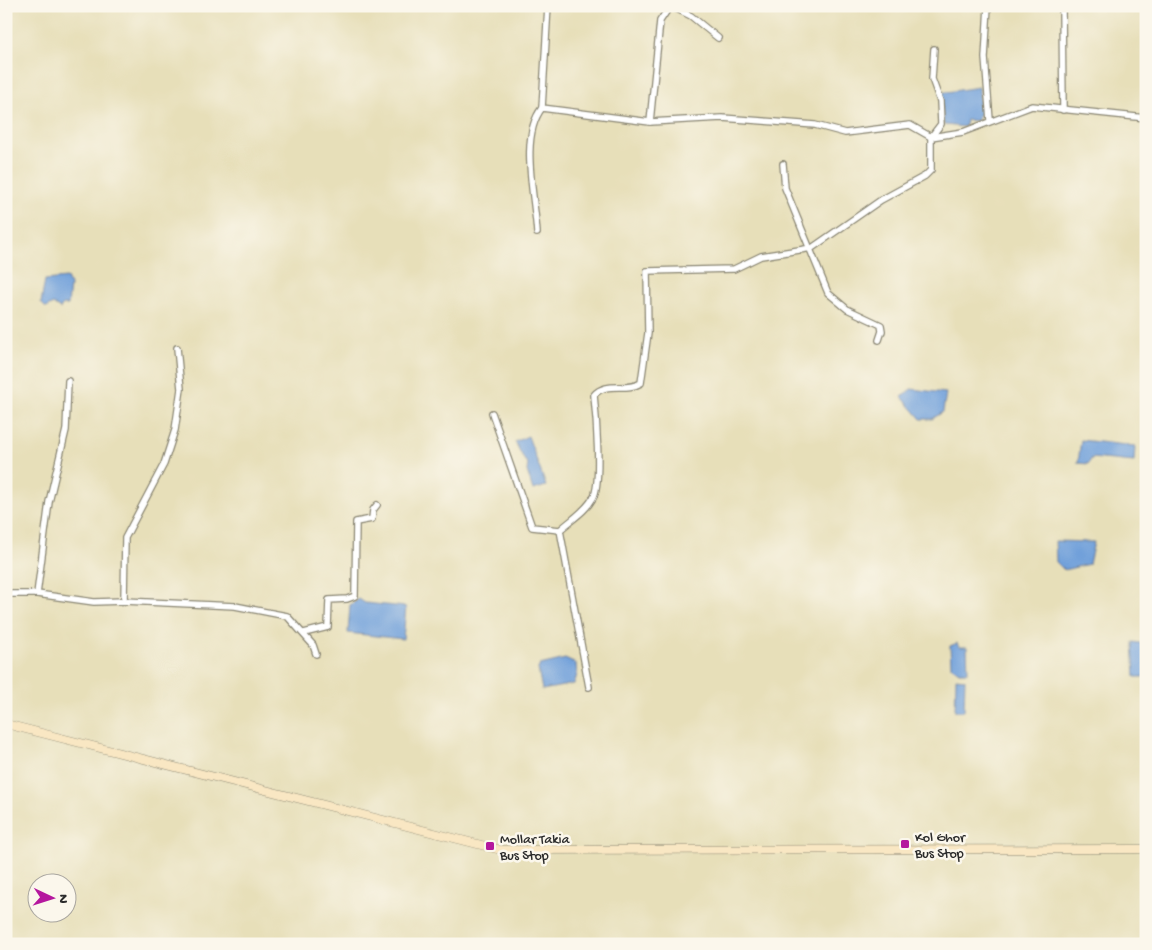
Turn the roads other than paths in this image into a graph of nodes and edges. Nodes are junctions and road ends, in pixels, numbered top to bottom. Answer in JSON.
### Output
{"nodes":[{"id":1,"x":548,"y":6,"type":"edge"},
{"id":2,"x":670,"y":6,"type":"edge"},
{"id":3,"x":988,"y":6,"type":"edge"},
{"id":4,"x":1062,"y":6,"type":"edge"},
{"id":5,"x":718,"y":38,"type":"dead end"},
{"id":6,"x":934,"y":49,"type":"dead end"},
{"id":7,"x":542,"y":108,"type":"junction"},
{"id":8,"x":1063,"y":110,"type":"junction"},
{"id":9,"x":1146,"y":118,"type":"edge"},
{"id":10,"x":990,"y":120,"type":"junction"},
{"id":11,"x":650,"y":122,"type":"junction"},
{"id":12,"x":932,"y":137,"type":"junction"},
{"id":13,"x":783,"y":164,"type":"dead end"},
{"id":14,"x":537,"y":233,"type":"dead end"},
{"id":15,"x":812,"y":248,"type":"junction"},
{"id":16,"x":879,"y":340,"type":"dead end"},
{"id":17,"x":176,"y":348,"type":"dead end"},
{"id":18,"x":68,"y":381,"type":"dead end"},
{"id":19,"x":492,"y":413,"type":"dead end"},
{"id":20,"x":377,"y":505,"type":"dead end"},
{"id":21,"x":560,"y":530,"type":"junction"},
{"id":22,"x":6,"y":594,"type":"edge"},
{"id":23,"x":37,"y":594,"type":"junction"},
{"id":24,"x":124,"y":601,"type":"junction"},
{"id":25,"x":304,"y":634,"type":"junction"},
{"id":26,"x":316,"y":654,"type":"dead end"},
{"id":27,"x":589,"y":687,"type":"dead end"},
{"id":28,"x":6,"y":724,"type":"edge"},
{"id":29,"x":1146,"y":849,"type":"edge"}],
"edges":[{"from":1,"to":7,"type":"street"},
{"from":2,"to":5,"type":"street"},
{"from":2,"to":11,"type":"street"},
{"from":3,"to":10,"type":"street"},
{"from":4,"to":8,"type":"street"},
{"from":6,"to":12,"type":"street"},
{"from":7,"to":11,"type":"street"},
{"from":7,"to":14,"type":"street"},
{"from":8,"to":9,"type":"street"},
{"from":8,"to":10,"type":"street"},
{"from":10,"to":12,"type":"street"},
{"from":11,"to":12,"type":"street"},
{"from":12,"to":15,"type":"street"},
{"from":13,"to":15,"type":"street"},
{"from":15,"to":16,"type":"street"},
{"from":15,"to":21,"type":"street"},
{"from":17,"to":24,"type":"street"},
{"from":18,"to":23,"type":"street"},
{"from":19,"to":21,"type":"street"},
{"from":20,"to":25,"type":"street"},
{"from":21,"to":27,"type":"street"},
{"from":22,"to":23,"type":"street"},
{"from":23,"to":24,"type":"street"},
{"from":24,"to":25,"type":"street"},
{"from":25,"to":26,"type":"street"},
{"from":28,"to":29,"type":"main road"}]}
